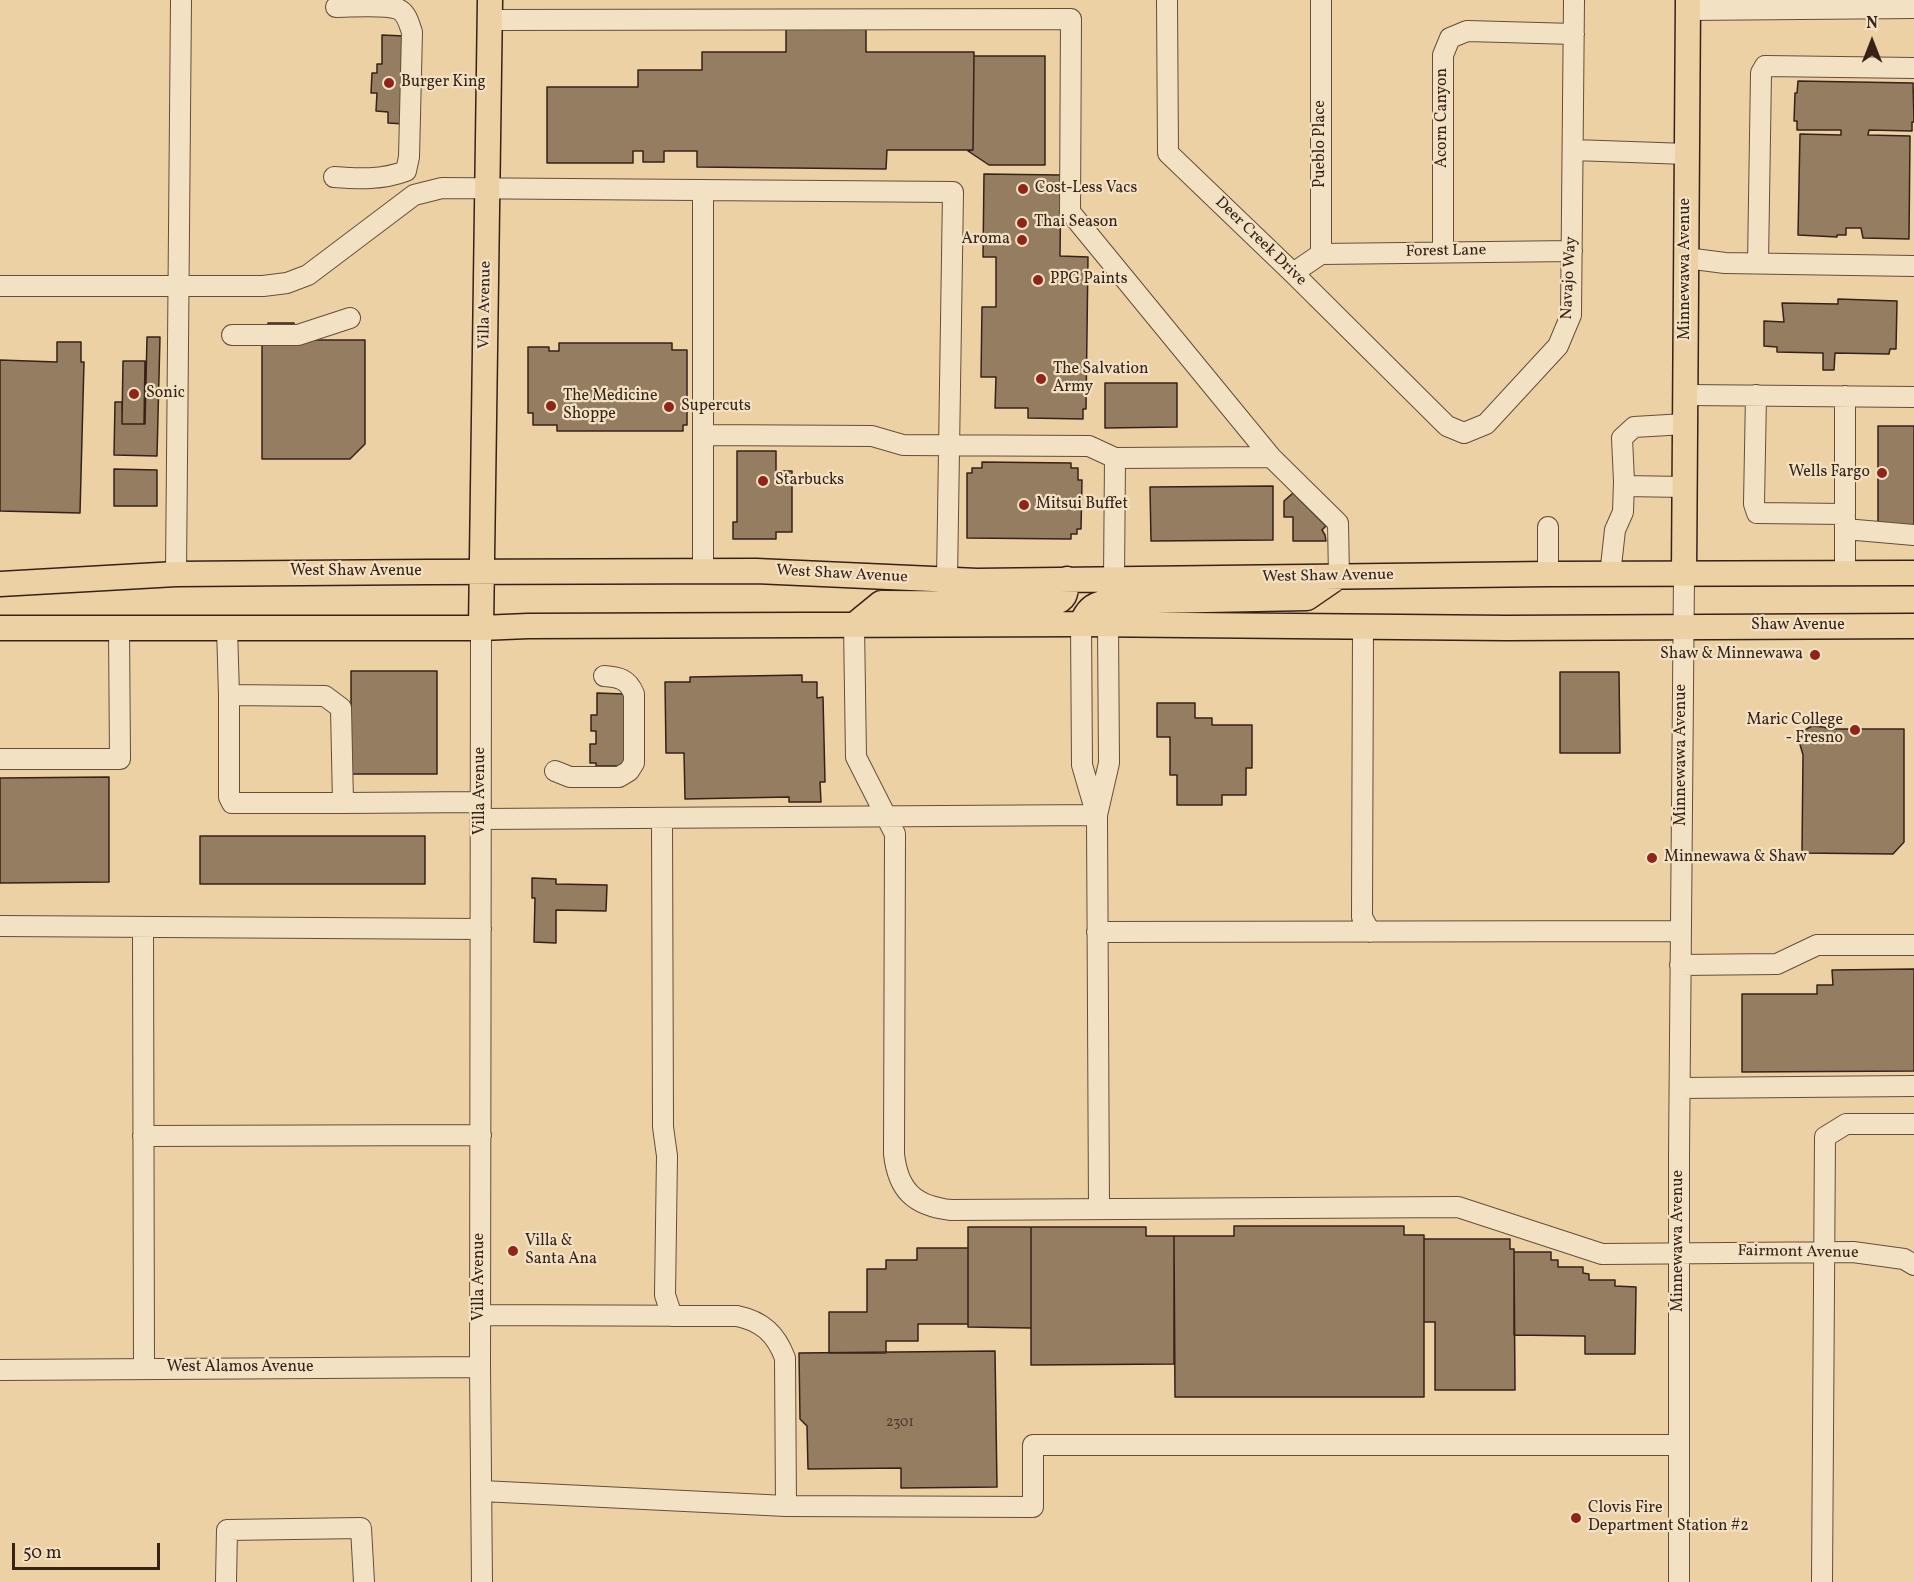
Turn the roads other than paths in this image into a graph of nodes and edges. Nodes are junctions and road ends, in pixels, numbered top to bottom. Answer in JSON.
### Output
{"nodes":[{"id":1,"x":181,"y":0,"type":"edge"},
{"id":2,"x":1167,"y":0,"type":"edge"},
{"id":3,"x":1321,"y":0,"type":"edge"},
{"id":4,"x":1574,"y":0,"type":"edge"},
{"id":5,"x":1876,"y":4,"type":"edge"},
{"id":6,"x":1688,"y":5,"type":"edge"},
{"id":7,"x":336,"y":7,"type":"dead end"},
{"id":8,"x":1914,"y":8,"type":"edge"},
{"id":9,"x":490,"y":10,"type":"edge"},
{"id":10,"x":1574,"y":34,"type":"junction"},
{"id":11,"x":1914,"y":68,"type":"edge"},
{"id":12,"x":1574,"y":150,"type":"junction"},
{"id":13,"x":1687,"y":153,"type":"junction"},
{"id":14,"x":334,"y":177,"type":"dead end"},
{"id":15,"x":488,"y":189,"type":"junction"},
{"id":16,"x":703,"y":190,"type":"junction"},
{"id":17,"x":1572,"y":251,"type":"junction"},
{"id":18,"x":1443,"y":252,"type":"junction"},
{"id":19,"x":1320,"y":254,"type":"junction"},
{"id":20,"x":1686,"y":258,"type":"junction"},
{"id":21,"x":1758,"y":263,"type":"junction"},
{"id":22,"x":1914,"y":266,"type":"edge"},
{"id":23,"x":1293,"y":273,"type":"junction"},
{"id":24,"x":0,"y":286,"type":"edge"},
{"id":25,"x":179,"y":286,"type":"junction"},
{"id":26,"x":350,"y":318,"type":"dead end"},
{"id":27,"x":232,"y":335,"type":"dead end"},
{"id":28,"x":1686,"y":395,"type":"junction"},
{"id":29,"x":1756,"y":395,"type":"junction"},
{"id":30,"x":1845,"y":396,"type":"junction"},
{"id":31,"x":1914,"y":397,"type":"edge"},
{"id":32,"x":1685,"y":424,"type":"junction"},
{"id":33,"x":1464,"y":433,"type":"joint"},
{"id":34,"x":703,"y":435,"type":"junction"},
{"id":35,"x":949,"y":445,"type":"junction"},
{"id":36,"x":1271,"y":457,"type":"junction"},
{"id":37,"x":1115,"y":458,"type":"junction"},
{"id":38,"x":1624,"y":486,"type":"junction"},
{"id":39,"x":1685,"y":487,"type":"junction"},
{"id":40,"x":1845,"y":522,"type":"junction"},
{"id":41,"x":1548,"y":527,"type":"dead end"},
{"id":42,"x":1914,"y":535,"type":"edge"},
{"id":43,"x":483,"y":572,"type":"junction"},
{"id":44,"x":703,"y":572,"type":"junction"},
{"id":45,"x":1845,"y":573,"type":"junction"},
{"id":46,"x":1914,"y":573,"type":"edge"},
{"id":47,"x":176,"y":574,"type":"junction"},
{"id":48,"x":1548,"y":574,"type":"junction"},
{"id":49,"x":1610,"y":574,"type":"junction"},
{"id":50,"x":1684,"y":574,"type":"junction"},
{"id":51,"x":1339,"y":576,"type":"junction"},
{"id":52,"x":1067,"y":579,"type":"junction"},
{"id":53,"x":947,"y":580,"type":"junction"},
{"id":54,"x":1114,"y":580,"type":"junction"},
{"id":55,"x":0,"y":584,"type":"edge"},
{"id":56,"x":1081,"y":624,"type":"junction"},
{"id":57,"x":854,"y":625,"type":"junction"},
{"id":58,"x":1108,"y":625,"type":"junction"},
{"id":59,"x":1914,"y":626,"type":"edge"},
{"id":60,"x":1363,"y":627,"type":"junction"},
{"id":61,"x":1683,"y":627,"type":"junction"},
{"id":62,"x":0,"y":628,"type":"edge"},
{"id":63,"x":119,"y":628,"type":"junction"},
{"id":64,"x":226,"y":628,"type":"junction"},
{"id":65,"x":481,"y":628,"type":"junction"},
{"id":66,"x":604,"y":676,"type":"dead end"},
{"id":67,"x":229,"y":695,"type":"junction"},
{"id":68,"x":0,"y":759,"type":"edge"},
{"id":69,"x":555,"y":771,"type":"dead end"},
{"id":70,"x":343,"y":803,"type":"junction"},
{"id":71,"x":481,"y":811,"type":"junction"},
{"id":72,"x":1097,"y":815,"type":"junction"},
{"id":73,"x":887,"y":817,"type":"junction"},
{"id":74,"x":662,"y":818,"type":"junction"},
{"id":75,"x":0,"y":926,"type":"edge"},
{"id":76,"x":143,"y":928,"type":"junction"},
{"id":77,"x":481,"y":929,"type":"junction"},
{"id":78,"x":1681,"y":931,"type":"junction"},
{"id":79,"x":1370,"y":932,"type":"junction"},
{"id":80,"x":1097,"y":933,"type":"junction"},
{"id":81,"x":1914,"y":945,"type":"edge"},
{"id":82,"x":1680,"y":965,"type":"junction"},
{"id":83,"x":1914,"y":1086,"type":"edge"},
{"id":84,"x":1680,"y":1088,"type":"junction"},
{"id":85,"x":1914,"y":1124,"type":"edge"},
{"id":86,"x":481,"y":1135,"type":"junction"},
{"id":87,"x":143,"y":1136,"type":"junction"},
{"id":88,"x":1099,"y":1209,"type":"junction"},
{"id":89,"x":1824,"y":1252,"type":"junction"},
{"id":90,"x":1679,"y":1253,"type":"junction"},
{"id":91,"x":1914,"y":1265,"type":"edge"},
{"id":92,"x":480,"y":1315,"type":"junction"},
{"id":93,"x":672,"y":1316,"type":"junction"},
{"id":94,"x":480,"y":1367,"type":"junction"},
{"id":95,"x":144,"y":1369,"type":"junction"},
{"id":96,"x":0,"y":1370,"type":"edge"},
{"id":97,"x":1678,"y":1445,"type":"junction"},
{"id":98,"x":483,"y":1491,"type":"junction"},
{"id":99,"x":786,"y":1506,"type":"junction"},
{"id":100,"x":226,"y":1582,"type":"edge"},
{"id":101,"x":364,"y":1582,"type":"edge"},
{"id":102,"x":482,"y":1582,"type":"edge"},
{"id":103,"x":1679,"y":1582,"type":"edge"},
{"id":104,"x":1822,"y":1582,"type":"edge"}],
"edges":[{"from":1,"to":25,"type":"street"},
{"from":2,"to":23,"type":"street","name":"Deer Creek Drive"},
{"from":3,"to":19,"type":"street","name":"Pueblo Place"},
{"from":4,"to":10,"type":"street","name":"Navajo Way"},
{"from":5,"to":6,"type":"street"},
{"from":5,"to":8,"type":"street"},
{"from":6,"to":13,"type":"main road","name":"Minnewawa Avenue"},
{"from":7,"to":14,"type":"street"},
{"from":9,"to":15,"type":"main road","name":"Villa Avenue"},
{"from":9,"to":36,"type":"street"},
{"from":10,"to":12,"type":"street","name":"Navajo Way"},
{"from":10,"to":18,"type":"street","name":"Acorn Canyon"},
{"from":11,"to":21,"type":"street"},
{"from":12,"to":13,"type":"street"},
{"from":12,"to":17,"type":"street","name":"Navajo Way"},
{"from":13,"to":20,"type":"main road","name":"Minnewawa Avenue"},
{"from":15,"to":16,"type":"street"},
{"from":15,"to":25,"type":"street"},
{"from":15,"to":43,"type":"main road","name":"Villa Avenue"},
{"from":16,"to":34,"type":"street"},
{"from":16,"to":35,"type":"street"},
{"from":17,"to":18,"type":"street","name":"Forest Lane"},
{"from":17,"to":33,"type":"street","name":"Navajo Way"},
{"from":18,"to":19,"type":"street","name":"Forest Lane"},
{"from":19,"to":23,"type":"street"},
{"from":20,"to":21,"type":"street"},
{"from":20,"to":28,"type":"main road","name":"Minnewawa Avenue"},
{"from":21,"to":22,"type":"street"},
{"from":23,"to":33,"type":"street","name":"Deer Creek Drive"},
{"from":24,"to":25,"type":"street"},
{"from":25,"to":47,"type":"street"},
{"from":26,"to":27,"type":"street"},
{"from":28,"to":29,"type":"street"},
{"from":28,"to":32,"type":"main road","name":"Minnewawa Avenue"},
{"from":29,"to":30,"type":"street"},
{"from":29,"to":40,"type":"street"},
{"from":30,"to":31,"type":"street"},
{"from":30,"to":40,"type":"street"},
{"from":32,"to":38,"type":"street"},
{"from":32,"to":39,"type":"main road","name":"Minnewawa Avenue"},
{"from":34,"to":35,"type":"street"},
{"from":34,"to":44,"type":"street"},
{"from":35,"to":37,"type":"street"},
{"from":35,"to":53,"type":"street"},
{"from":36,"to":37,"type":"street"},
{"from":36,"to":51,"type":"street"},
{"from":37,"to":54,"type":"street"},
{"from":38,"to":39,"type":"street"},
{"from":38,"to":49,"type":"street"},
{"from":39,"to":50,"type":"main road","name":"Minnewawa Avenue"},
{"from":40,"to":42,"type":"street"},
{"from":40,"to":45,"type":"street"},
{"from":41,"to":48,"type":"street"},
{"from":43,"to":44,"type":"main road","name":"West Shaw Avenue"},
{"from":43,"to":47,"type":"main road","name":"West Shaw Avenue"},
{"from":43,"to":65,"type":"main road","name":"Villa Avenue"},
{"from":44,"to":53,"type":"main road","name":"West Shaw Avenue"},
{"from":45,"to":46,"type":"main road"},
{"from":45,"to":50,"type":"main road"},
{"from":47,"to":55,"type":"main road","name":"West Shaw Avenue"},
{"from":48,"to":49,"type":"main road","name":"West Shaw Avenue"},
{"from":48,"to":51,"type":"main road","name":"West Shaw Avenue"},
{"from":49,"to":50,"type":"main road","name":"West Shaw Avenue"},
{"from":50,"to":61,"type":"street","name":"Minnewawa Avenue"},
{"from":51,"to":54,"type":"main road","name":"West Shaw Avenue"},
{"from":51,"to":56,"type":"main road"},
{"from":52,"to":53,"type":"main road","name":"West Shaw Avenue"},
{"from":52,"to":54,"type":"main road","name":"West Shaw Avenue"},
{"from":52,"to":57,"type":"main road"},
{"from":56,"to":57,"type":"main road"},
{"from":56,"to":58,"type":"main road"},
{"from":56,"to":72,"type":"street"},
{"from":57,"to":65,"type":"main road"},
{"from":57,"to":73,"type":"street","name":"Fairmont Avenue"},
{"from":58,"to":60,"type":"main road"},
{"from":58,"to":72,"type":"street"},
{"from":59,"to":61,"type":"main road","name":"Shaw Avenue"},
{"from":60,"to":61,"type":"main road"},
{"from":60,"to":79,"type":"street"},
{"from":61,"to":78,"type":"street","name":"Minnewawa Avenue"},
{"from":62,"to":63,"type":"main road"},
{"from":63,"to":64,"type":"main road"},
{"from":63,"to":68,"type":"street"},
{"from":64,"to":65,"type":"main road"},
{"from":64,"to":67,"type":"street"},
{"from":65,"to":71,"type":"street","name":"Villa Avenue"},
{"from":66,"to":69,"type":"street"},
{"from":67,"to":70,"type":"street"},
{"from":67,"to":70,"type":"street"},
{"from":70,"to":71,"type":"street"},
{"from":71,"to":74,"type":"street"},
{"from":71,"to":77,"type":"street","name":"Villa Avenue"},
{"from":72,"to":73,"type":"street"},
{"from":72,"to":80,"type":"street"},
{"from":73,"to":74,"type":"street"},
{"from":73,"to":88,"type":"street","name":"Fairmont Avenue"},
{"from":74,"to":93,"type":"street"},
{"from":75,"to":76,"type":"street"},
{"from":76,"to":77,"type":"street"},
{"from":76,"to":87,"type":"street"},
{"from":77,"to":86,"type":"street","name":"Villa Avenue"},
{"from":78,"to":79,"type":"street"},
{"from":78,"to":82,"type":"street","name":"Minnewawa Avenue"},
{"from":79,"to":80,"type":"street"},
{"from":80,"to":88,"type":"street"},
{"from":81,"to":82,"type":"street"},
{"from":82,"to":84,"type":"street","name":"Minnewawa Avenue"},
{"from":83,"to":84,"type":"street"},
{"from":84,"to":90,"type":"street","name":"Minnewawa Avenue"},
{"from":85,"to":89,"type":"street"},
{"from":86,"to":87,"type":"street"},
{"from":86,"to":92,"type":"street","name":"Villa Avenue"},
{"from":87,"to":95,"type":"street"},
{"from":88,"to":90,"type":"street","name":"Fairmont Avenue"},
{"from":89,"to":90,"type":"street","name":"Fairmont Avenue"},
{"from":89,"to":91,"type":"street","name":"Fairmont Avenue"},
{"from":89,"to":104,"type":"street"},
{"from":90,"to":97,"type":"street","name":"Minnewawa Avenue"},
{"from":92,"to":93,"type":"street"},
{"from":92,"to":94,"type":"street","name":"Villa Avenue"},
{"from":93,"to":99,"type":"street"},
{"from":94,"to":95,"type":"street","name":"West Alamos Avenue"},
{"from":94,"to":98,"type":"street","name":"Villa Avenue"},
{"from":95,"to":96,"type":"street","name":"West Alamos Avenue"},
{"from":97,"to":99,"type":"street"},
{"from":97,"to":103,"type":"street","name":"Minnewawa Avenue"},
{"from":98,"to":99,"type":"street"},
{"from":98,"to":102,"type":"street","name":"Villa Avenue"},
{"from":100,"to":101,"type":"street"}]}
